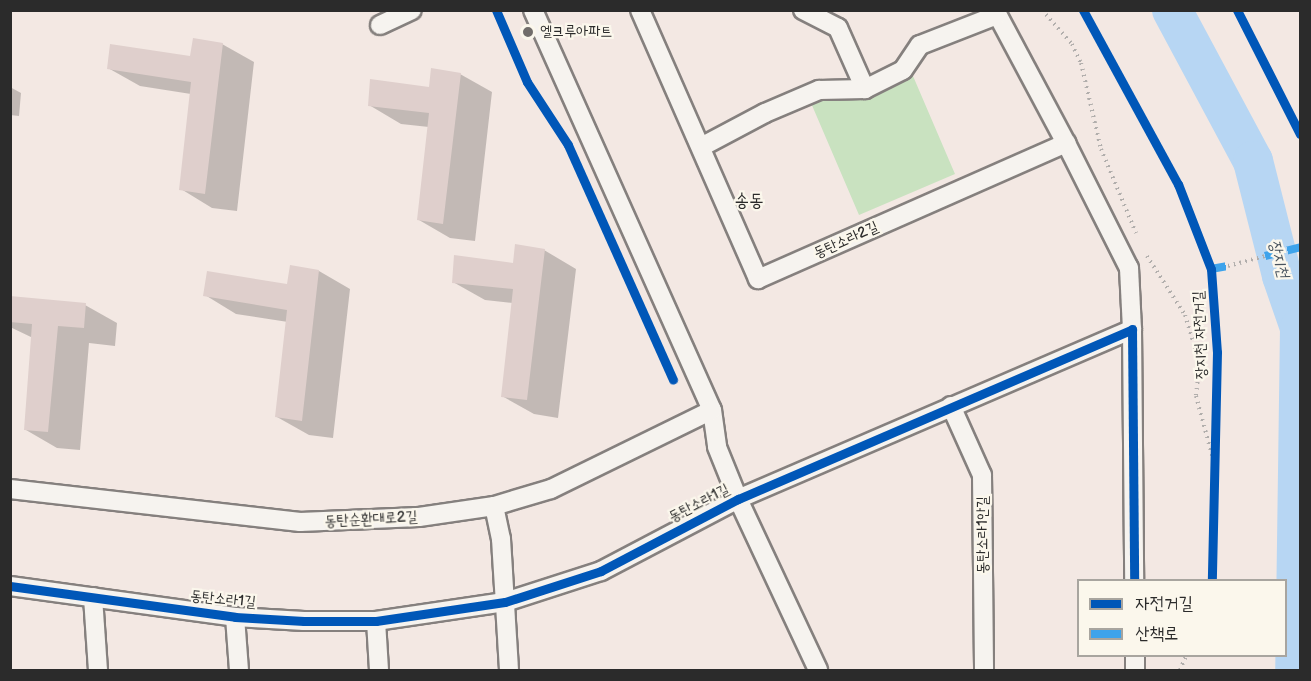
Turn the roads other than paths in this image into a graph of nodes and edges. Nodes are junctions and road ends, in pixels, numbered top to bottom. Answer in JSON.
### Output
{"nodes":[{"id":1,"x":412,"y":10,"type":"edge"},
{"id":2,"x":533,"y":10,"type":"edge"},
{"id":3,"x":640,"y":10,"type":"edge"},
{"id":4,"x":803,"y":10,"type":"edge"},
{"id":5,"x":996,"y":13,"type":"edge"},
{"id":6,"x":380,"y":25,"type":"dead end"},
{"id":7,"x":865,"y":89,"type":"junction"},
{"id":8,"x":1066,"y":143,"type":"junction"},
{"id":9,"x":701,"y":147,"type":"junction"},
{"id":10,"x":1132,"y":329,"type":"junction"},
{"id":11,"x":951,"y":406,"type":"junction"},
{"id":12,"x":712,"y":411,"type":"junction"},
{"id":13,"x":10,"y":489,"type":"edge"},
{"id":14,"x":738,"y":499,"type":"junction"},
{"id":15,"x":494,"y":506,"type":"junction"},
{"id":16,"x":1134,"y":579,"type":"edge"},
{"id":17,"x":10,"y":586,"type":"edge"},
{"id":18,"x":93,"y":597,"type":"junction"},
{"id":19,"x":505,"y":602,"type":"junction"},
{"id":20,"x":235,"y":617,"type":"junction"},
{"id":21,"x":376,"y":621,"type":"junction"},
{"id":22,"x":98,"y":670,"type":"edge"},
{"id":23,"x":239,"y":670,"type":"edge"},
{"id":24,"x":379,"y":670,"type":"edge"},
{"id":25,"x":509,"y":670,"type":"edge"},
{"id":26,"x":818,"y":670,"type":"edge"},
{"id":27,"x":984,"y":670,"type":"edge"}],
"edges":[{"from":1,"to":6,"type":"street"},
{"from":2,"to":12,"type":"street","name":"동탄소라1길"},
{"from":3,"to":9,"type":"street","name":"동탄소라2길"},
{"from":4,"to":7,"type":"street"},
{"from":5,"to":7,"type":"street"},
{"from":5,"to":8,"type":"street"},
{"from":7,"to":9,"type":"street"},
{"from":8,"to":9,"type":"street","name":"동탄소라2길"},
{"from":8,"to":10,"type":"street"},
{"from":10,"to":11,"type":"street","name":"동탄소라1길"},
{"from":10,"to":16,"type":"street"},
{"from":11,"to":14,"type":"street","name":"동탄소라1길"},
{"from":11,"to":27,"type":"street","name":"동탄소라1안길"},
{"from":12,"to":14,"type":"street","name":"동탄소라1길"},
{"from":12,"to":15,"type":"street","name":"동탄순환대로2길"},
{"from":13,"to":15,"type":"street","name":"동탄순환대로2길"},
{"from":14,"to":19,"type":"street","name":"동탄소라1길"},
{"from":14,"to":26,"type":"street"},
{"from":15,"to":19,"type":"street"},
{"from":17,"to":18,"type":"street","name":"동탄소라1길"},
{"from":18,"to":20,"type":"street","name":"동탄소라1길"},
{"from":18,"to":22,"type":"street"},
{"from":19,"to":21,"type":"street","name":"동탄소라1길"},
{"from":19,"to":25,"type":"street"},
{"from":20,"to":21,"type":"street","name":"동탄소라1길"},
{"from":20,"to":23,"type":"street"},
{"from":21,"to":24,"type":"street"}]}
